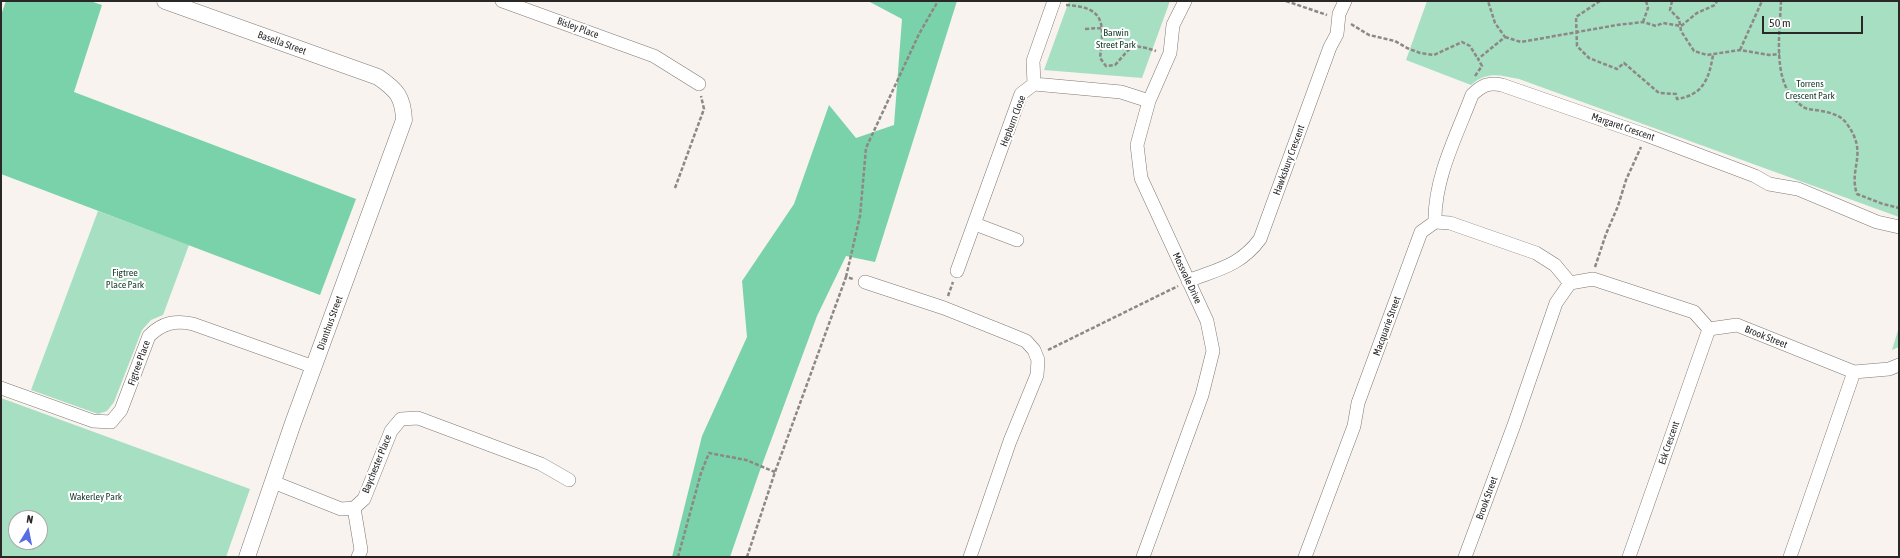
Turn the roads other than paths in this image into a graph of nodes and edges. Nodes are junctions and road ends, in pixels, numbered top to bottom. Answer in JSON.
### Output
{"nodes":[{"id":1,"x":165,"y":1,"type":"edge"},
{"id":2,"x":502,"y":1,"type":"edge"},
{"id":3,"x":1185,"y":1,"type":"edge"},
{"id":4,"x":1345,"y":1,"type":"edge"},
{"id":5,"x":1054,"y":3,"type":"edge"},
{"id":6,"x":699,"y":84,"type":"road end"},
{"id":7,"x":1034,"y":84,"type":"junction"},
{"id":8,"x":396,"y":90,"type":"joint"},
{"id":9,"x":1149,"y":101,"type":"junction"},
{"id":10,"x":1435,"y":222,"type":"junction"},
{"id":11,"x":975,"y":224,"type":"junction"},
{"id":12,"x":1899,"y":227,"type":"edge"},
{"id":13,"x":1017,"y":240,"type":"dead end"},
{"id":14,"x":957,"y":272,"type":"road end"},
{"id":15,"x":1188,"y":281,"type":"junction"},
{"id":16,"x":865,"y":282,"type":"road end"},
{"id":17,"x":1570,"y":283,"type":"junction"},
{"id":18,"x":1709,"y":329,"type":"junction"},
{"id":19,"x":1899,"y":365,"type":"edge"},
{"id":20,"x":314,"y":367,"type":"junction"},
{"id":21,"x":1854,"y":372,"type":"junction"},
{"id":22,"x":1,"y":388,"type":"edge"},
{"id":23,"x":569,"y":480,"type":"dead end"},
{"id":24,"x":274,"y":482,"type":"junction"},
{"id":25,"x":354,"y":508,"type":"junction"},
{"id":26,"x":247,"y":557,"type":"edge"},
{"id":27,"x":358,"y":557,"type":"edge"},
{"id":28,"x":970,"y":557,"type":"edge"},
{"id":29,"x":1143,"y":557,"type":"edge"},
{"id":30,"x":1305,"y":557,"type":"edge"},
{"id":31,"x":1465,"y":557,"type":"edge"},
{"id":32,"x":1629,"y":557,"type":"edge"},
{"id":33,"x":1790,"y":557,"type":"edge"}],
"edges":[{"from":1,"to":8,"type":"street","name":"Basella Street"},
{"from":2,"to":6,"type":"street","name":"Bisley Place"},
{"from":3,"to":9,"type":"street","name":"Mossvale Drive"},
{"from":4,"to":15,"type":"street","name":"Hawksbury Crescent"},
{"from":5,"to":7,"type":"street"},
{"from":7,"to":9,"type":"street"},
{"from":7,"to":11,"type":"street","name":"Hepburn Close"},
{"from":8,"to":20,"type":"street","name":"Dianthus Street"},
{"from":9,"to":15,"type":"street","name":"Mossvale Drive"},
{"from":10,"to":12,"type":"street","name":"Margaret Crescent"},
{"from":10,"to":17,"type":"street"},
{"from":10,"to":30,"type":"street","name":"Macquarie Street"},
{"from":11,"to":13,"type":"street"},
{"from":11,"to":14,"type":"street","name":"Hepburn Close"},
{"from":15,"to":29,"type":"street","name":"Mossvale Drive"},
{"from":16,"to":28,"type":"street"},
{"from":17,"to":18,"type":"street"},
{"from":17,"to":31,"type":"street","name":"Brook Street"},
{"from":18,"to":21,"type":"street","name":"Brook Street"},
{"from":18,"to":32,"type":"street","name":"Esk Crescent"},
{"from":19,"to":21,"type":"street","name":"Brook Street"},
{"from":20,"to":22,"type":"street","name":"Figtree Place"},
{"from":20,"to":24,"type":"street","name":"Dianthus Street"},
{"from":21,"to":33,"type":"street"},
{"from":23,"to":25,"type":"street","name":"Baychester Place"},
{"from":24,"to":25,"type":"street"},
{"from":24,"to":26,"type":"street","name":"Dianthus Street"},
{"from":25,"to":27,"type":"street"}]}
